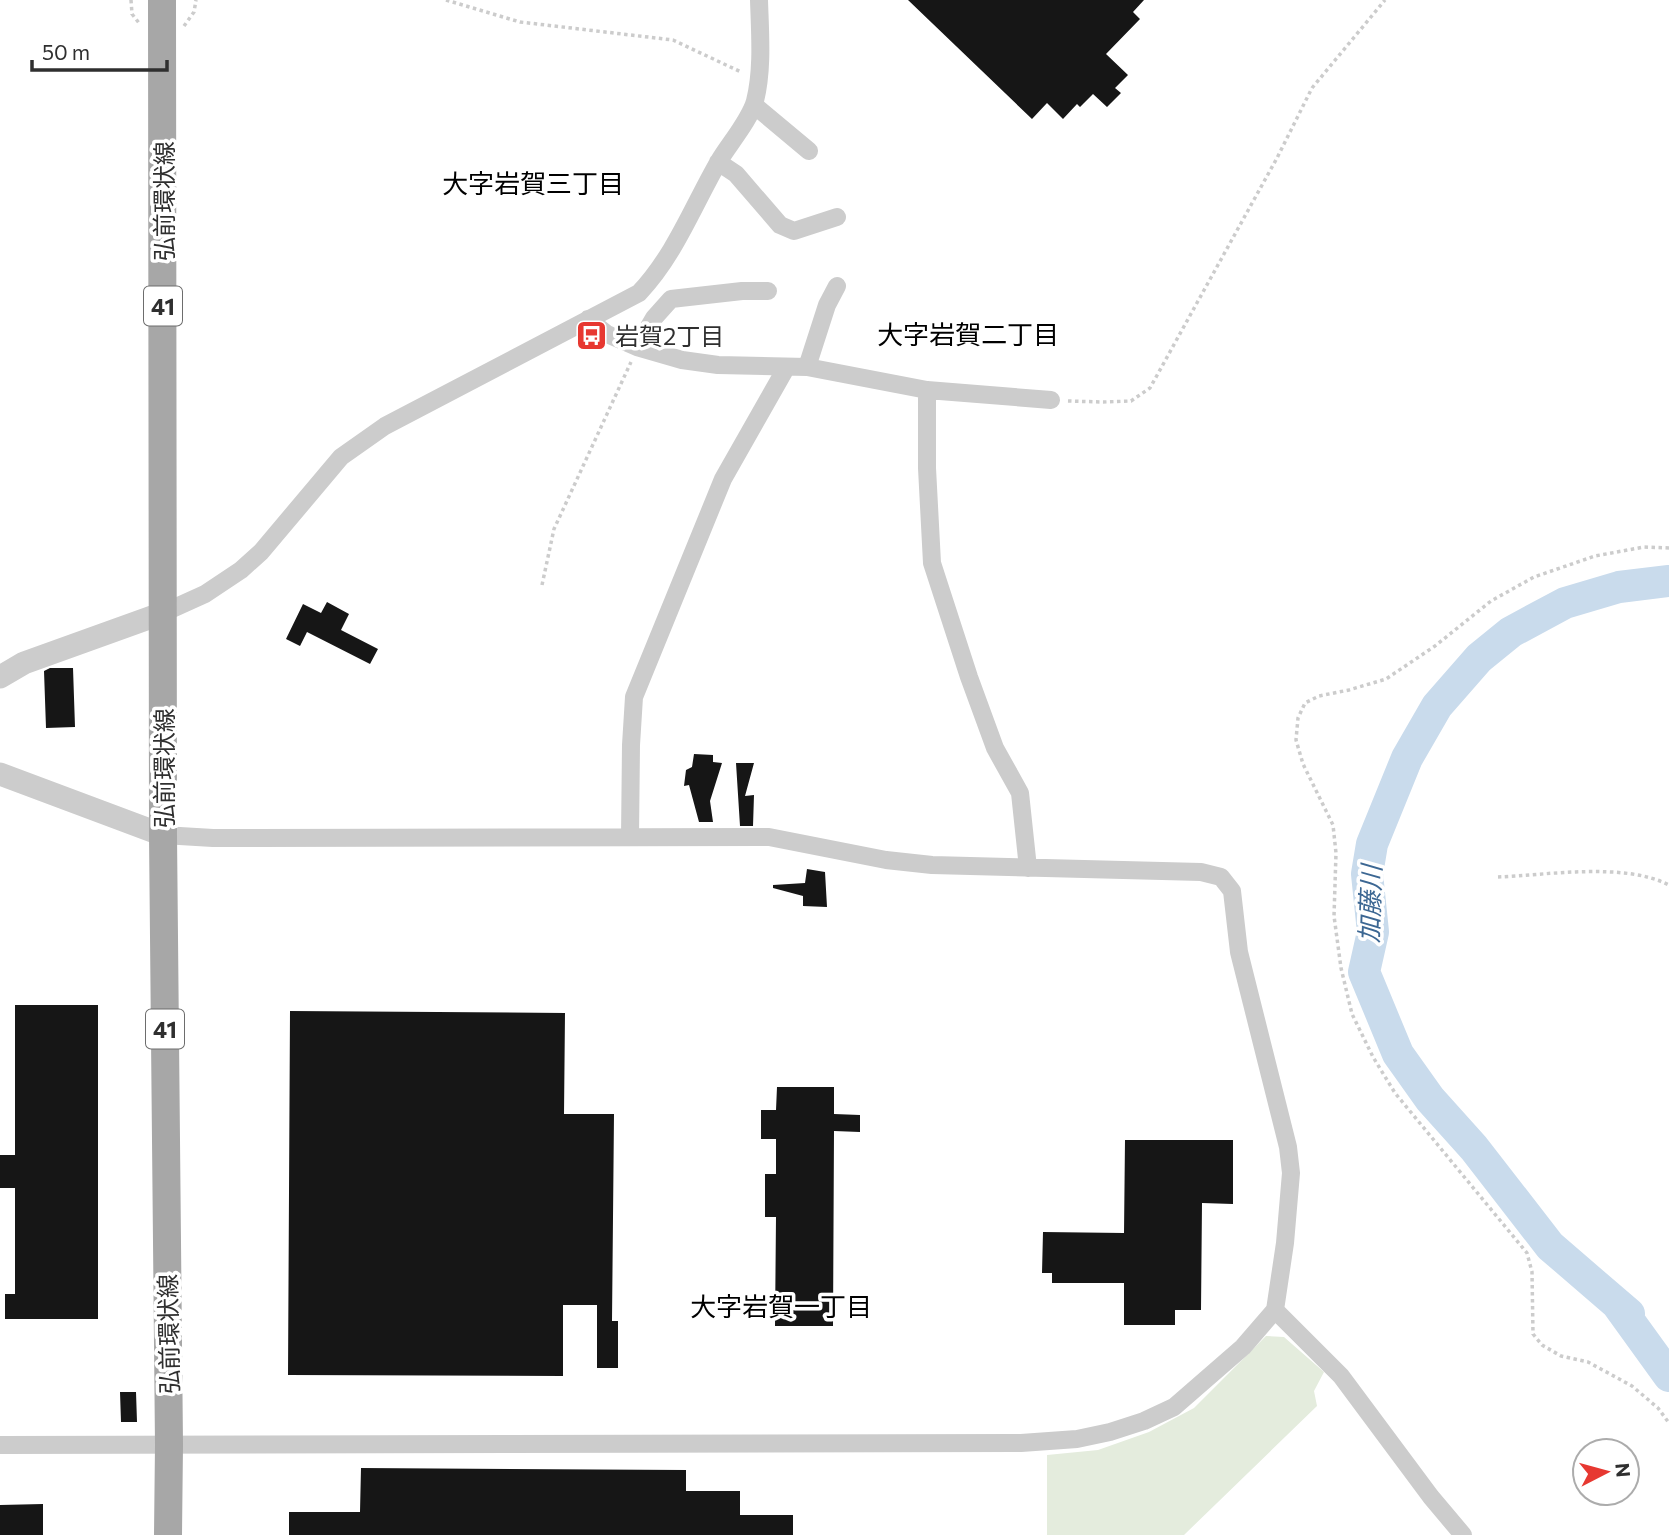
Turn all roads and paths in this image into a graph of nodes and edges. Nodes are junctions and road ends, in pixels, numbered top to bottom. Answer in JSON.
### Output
{"nodes":[{"id":1,"x":162,"y":0,"type":"edge"},
{"id":2,"x":446,"y":0,"type":"edge"},
{"id":3,"x":759,"y":0,"type":"edge"},
{"id":4,"x":1385,"y":0,"type":"edge"},
{"id":5,"x":759,"y":80,"type":"junction"},
{"id":6,"x":754,"y":105,"type":"junction"},
{"id":7,"x":809,"y":151,"type":"dead end"},
{"id":8,"x":718,"y":162,"type":"junction"},
{"id":9,"x":837,"y":217,"type":"dead end"},
{"id":10,"x":837,"y":286,"type":"dead end"},
{"id":11,"x":768,"y":291,"type":"dead end"},
{"id":12,"x":588,"y":319,"type":"junction"},
{"id":13,"x":637,"y":347,"type":"junction"},
{"id":14,"x":807,"y":367,"type":"junction"},
{"id":15,"x":786,"y":368,"type":"junction"},
{"id":16,"x":927,"y":390,"type":"junction"},
{"id":17,"x":1051,"y":400,"type":"joint"},
{"id":18,"x":1669,"y":548,"type":"edge"},
{"id":19,"x":542,"y":586,"type":"dead end"},
{"id":20,"x":163,"y":613,"type":"junction"},
{"id":21,"x":0,"y":677,"type":"edge"},
{"id":22,"x":0,"y":774,"type":"edge"},
{"id":23,"x":163,"y":835,"type":"junction"},
{"id":24,"x":630,"y":837,"type":"junction"},
{"id":25,"x":1028,"y":868,"type":"junction"},
{"id":26,"x":1498,"y":877,"type":"dead end"},
{"id":27,"x":1669,"y":885,"type":"edge"},
{"id":28,"x":1275,"y":1310,"type":"junction"},
{"id":29,"x":1669,"y":1423,"type":"edge"},
{"id":30,"x":0,"y":1445,"type":"edge"},
{"id":31,"x":169,"y":1445,"type":"junction"},
{"id":32,"x":168,"y":1535,"type":"edge"},
{"id":33,"x":1463,"y":1535,"type":"edge"}],
"edges":[{"from":1,"to":20,"type":"main road","name":"弘前環状線","number":"41"},
{"from":2,"to":5,"type":"path"},
{"from":3,"to":5,"type":"street"},
{"from":4,"to":17,"type":"path"},
{"from":5,"to":6,"type":"street"},
{"from":6,"to":7,"type":"street"},
{"from":6,"to":8,"type":"street"},
{"from":8,"to":9,"type":"street"},
{"from":8,"to":12,"type":"street"},
{"from":10,"to":14,"type":"street"},
{"from":11,"to":13,"type":"street"},
{"from":12,"to":13,"type":"street"},
{"from":12,"to":20,"type":"street"},
{"from":13,"to":15,"type":"street"},
{"from":13,"to":19,"type":"path"},
{"from":14,"to":15,"type":"street"},
{"from":14,"to":16,"type":"street"},
{"from":15,"to":24,"type":"street"},
{"from":16,"to":17,"type":"street"},
{"from":16,"to":25,"type":"street"},
{"from":18,"to":29,"type":"path"},
{"from":20,"to":21,"type":"street"},
{"from":20,"to":23,"type":"main road","name":"弘前環状線","number":"41"},
{"from":22,"to":23,"type":"street"},
{"from":23,"to":24,"type":"street"},
{"from":23,"to":31,"type":"main road","name":"弘前環状線","number":"41"},
{"from":24,"to":25,"type":"street"},
{"from":25,"to":28,"type":"street"},
{"from":26,"to":27,"type":"path"},
{"from":28,"to":31,"type":"street"},
{"from":28,"to":33,"type":"street"},
{"from":30,"to":31,"type":"street"},
{"from":31,"to":32,"type":"main road","name":"弘前環状線","number":"41"}]}
